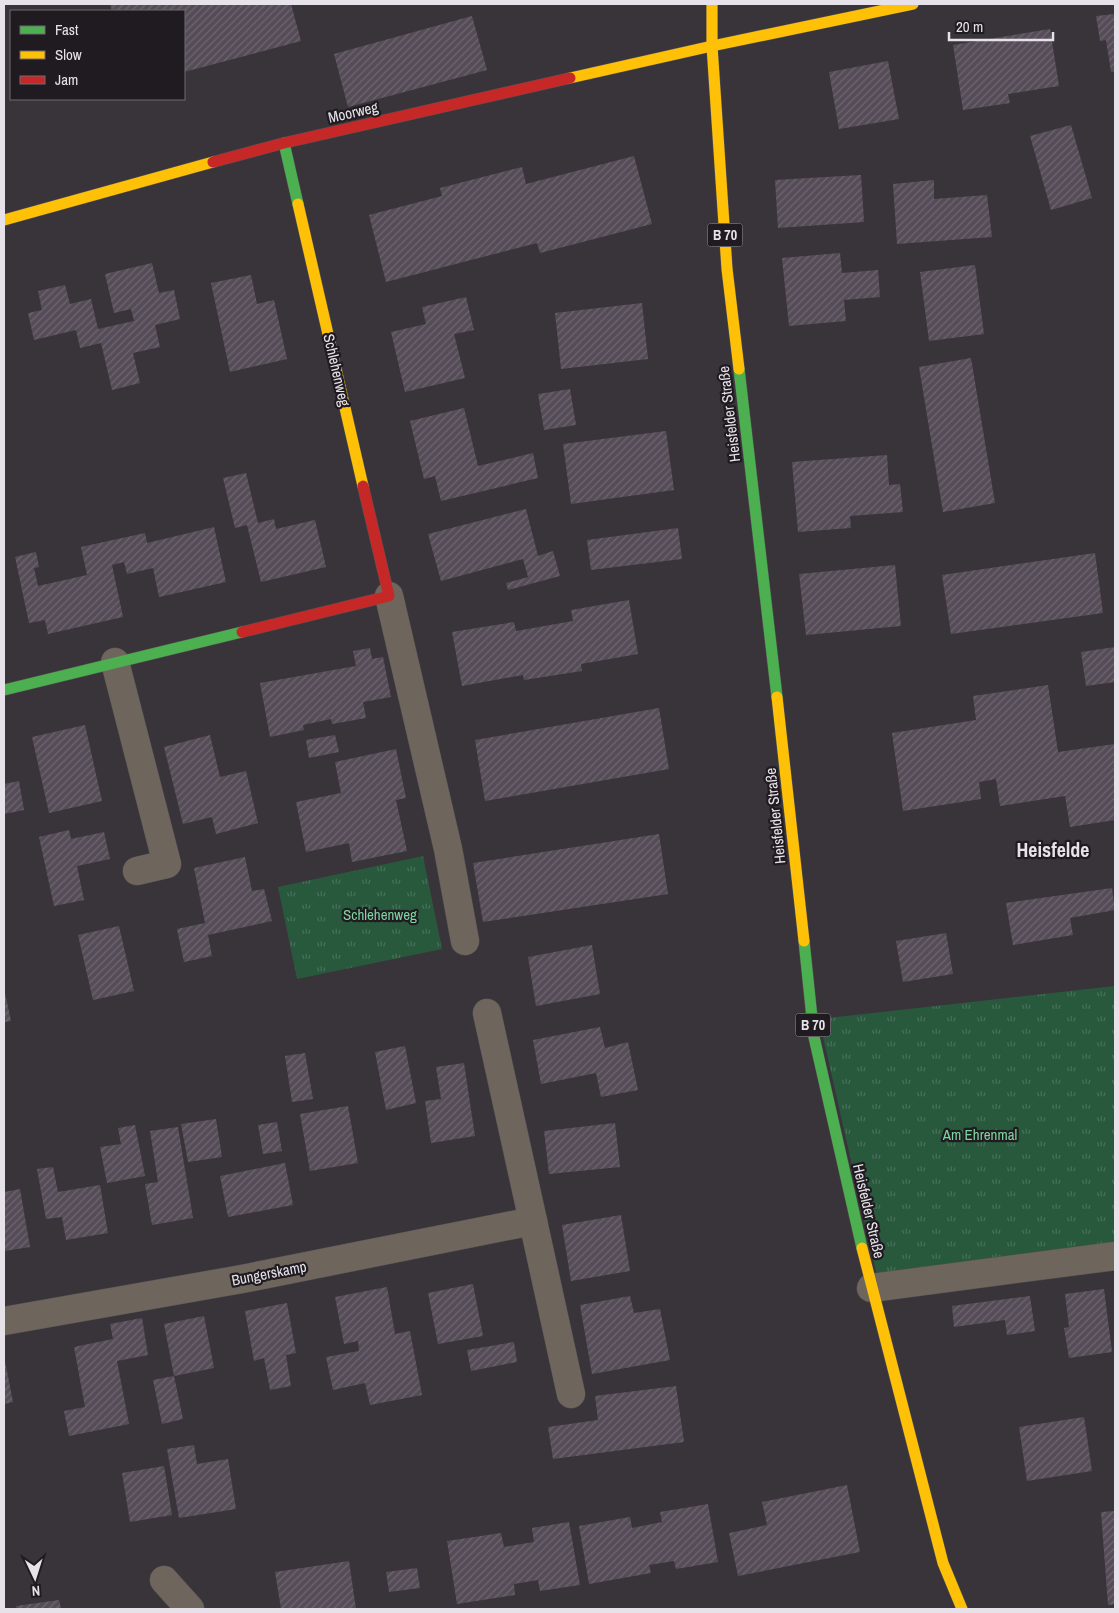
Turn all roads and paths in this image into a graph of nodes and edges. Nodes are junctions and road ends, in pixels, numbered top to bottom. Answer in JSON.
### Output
{"nodes":[{"id":1,"x":712,"y":4,"type":"edge"},
{"id":2,"x":912,"y":4,"type":"edge"},
{"id":3,"x":712,"y":46,"type":"junction"},
{"id":4,"x":284,"y":143,"type":"junction"},
{"id":5,"x":4,"y":220,"type":"edge"},
{"id":6,"x":390,"y":596,"type":"junction"},
{"id":7,"x":114,"y":662,"type":"junction"},
{"id":8,"x":4,"y":690,"type":"edge"},
{"id":9,"x":137,"y":870,"type":"dead end"},
{"id":10,"x":466,"y":942,"type":"dead end"},
{"id":11,"x":487,"y":1012,"type":"dead end"},
{"id":12,"x":533,"y":1221,"type":"junction"},
{"id":13,"x":1115,"y":1256,"type":"edge"},
{"id":14,"x":871,"y":1288,"type":"junction"},
{"id":15,"x":4,"y":1321,"type":"edge"},
{"id":16,"x":572,"y":1394,"type":"dead end"},
{"id":17,"x":164,"y":1580,"type":"dead end"},
{"id":18,"x":190,"y":1609,"type":"edge"},
{"id":19,"x":962,"y":1609,"type":"edge"}],
"edges":[{"from":1,"to":3,"type":"street","name":"Heisfelder Straße","number":"B 70"},
{"from":2,"to":3,"type":"street","name":"Moorweg"},
{"from":3,"to":4,"type":"street","name":"Moorweg"},
{"from":3,"to":14,"type":"street","name":"Heisfelder Straße","number":"B 70"},
{"from":4,"to":5,"type":"street","name":"Moorweg"},
{"from":4,"to":6,"type":"street","name":"Schlehenweg"},
{"from":6,"to":7,"type":"street"},
{"from":6,"to":10,"type":"street","name":"Schlehenweg"},
{"from":7,"to":8,"type":"street"},
{"from":7,"to":9,"type":"street"},
{"from":11,"to":12,"type":"street"},
{"from":12,"to":15,"type":"street","name":"Bungerskamp"},
{"from":12,"to":16,"type":"street"},
{"from":13,"to":14,"type":"street"},
{"from":14,"to":19,"type":"street","name":"Heisfelder Straße","number":"B 70"},
{"from":17,"to":18,"type":"street"}]}
